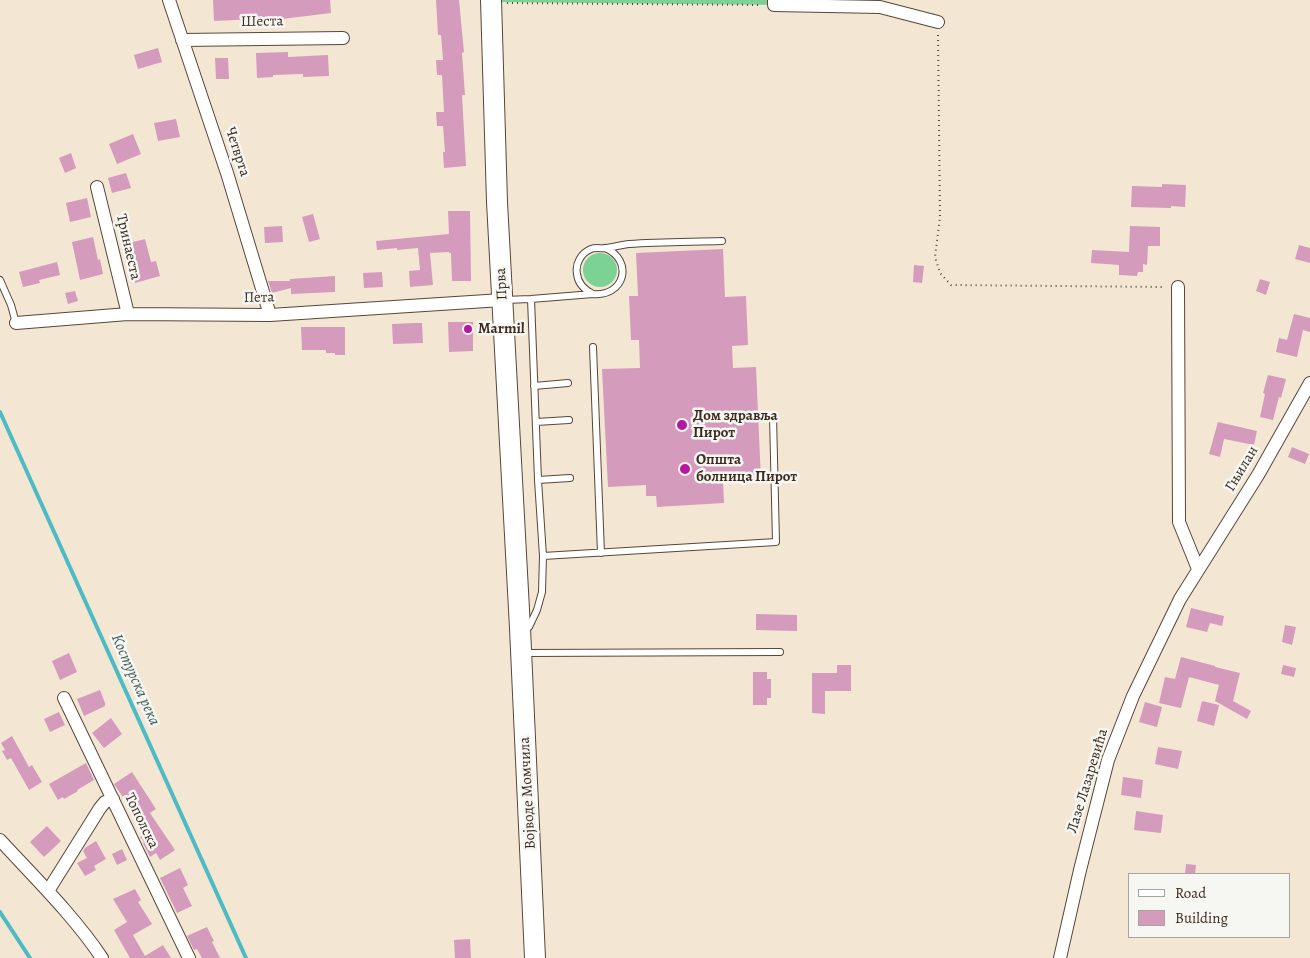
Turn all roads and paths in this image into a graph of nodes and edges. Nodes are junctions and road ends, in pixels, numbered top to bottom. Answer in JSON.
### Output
{"nodes":[{"id":1,"x":169,"y":0,"type":"edge"},
{"id":2,"x":491,"y":2,"type":"edge"},
{"id":3,"x":774,"y":2,"type":"edge"},
{"id":4,"x":938,"y":22,"type":"joint"},
{"id":5,"x":343,"y":38,"type":"dead end"},
{"id":6,"x":182,"y":40,"type":"junction"},
{"id":7,"x":97,"y":187,"type":"dead end"},
{"id":8,"x":722,"y":241,"type":"dead end"},
{"id":9,"x":605,"y":248,"type":"junction"},
{"id":10,"x":0,"y":280,"type":"edge"},
{"id":11,"x":1178,"y":287,"type":"joint"},
{"id":12,"x":593,"y":294,"type":"junction"},
{"id":13,"x":531,"y":299,"type":"junction"},
{"id":14,"x":502,"y":300,"type":"junction"},
{"id":15,"x":128,"y":314,"type":"junction"},
{"id":16,"x":270,"y":315,"type":"junction"},
{"id":17,"x":16,"y":322,"type":"joint"},
{"id":18,"x":593,"y":348,"type":"dead end"},
{"id":19,"x":568,"y":383,"type":"dead end"},
{"id":20,"x":1310,"y":383,"type":"edge"},
{"id":21,"x":534,"y":386,"type":"junction"},
{"id":22,"x":773,"y":416,"type":"dead end"},
{"id":23,"x":569,"y":420,"type":"dead end"},
{"id":24,"x":536,"y":422,"type":"junction"},
{"id":25,"x":570,"y":478,"type":"dead end"},
{"id":26,"x":538,"y":480,"type":"junction"},
{"id":27,"x":601,"y":553,"type":"junction"},
{"id":28,"x":543,"y":556,"type":"junction"},
{"id":29,"x":1198,"y":569,"type":"junction"},
{"id":30,"x":520,"y":628,"type":"junction"},
{"id":31,"x":780,"y":652,"type":"dead end"},
{"id":32,"x":521,"y":653,"type":"junction"},
{"id":33,"x":64,"y":698,"type":"dead end"},
{"id":34,"x":113,"y":798,"type":"junction"},
{"id":35,"x":0,"y":840,"type":"edge"},
{"id":36,"x":48,"y":891,"type":"junction"},
{"id":37,"x":102,"y":958,"type":"edge"},
{"id":38,"x":189,"y":958,"type":"edge"},
{"id":39,"x":535,"y":958,"type":"edge"},
{"id":40,"x":1060,"y":958,"type":"edge"}],
"edges":[{"from":1,"to":6,"type":"street","name":"Четврта"},
{"from":2,"to":3,"type":"path"},
{"from":2,"to":14,"type":"main road","name":"Прва"},
{"from":3,"to":4,"type":"street"},
{"from":4,"to":11,"type":"path"},
{"from":5,"to":6,"type":"street","name":"Шеста"},
{"from":6,"to":16,"type":"street","name":"Четврта"},
{"from":7,"to":15,"type":"street","name":"Тринаеста"},
{"from":8,"to":9,"type":"lane"},
{"from":9,"to":12,"type":"lane"},
{"from":9,"to":12,"type":"lane"},
{"from":10,"to":17,"type":"lane"},
{"from":11,"to":29,"type":"street"},
{"from":12,"to":13,"type":"lane"},
{"from":13,"to":14,"type":"lane"},
{"from":13,"to":21,"type":"lane"},
{"from":14,"to":16,"type":"street","name":"Пета"},
{"from":14,"to":30,"type":"main road","name":"Прва"},
{"from":15,"to":16,"type":"street","name":"Пета"},
{"from":15,"to":17,"type":"street","name":"Пета"},
{"from":18,"to":27,"type":"lane"},
{"from":19,"to":21,"type":"lane"},
{"from":20,"to":29,"type":"street","name":"Гњилан"},
{"from":21,"to":24,"type":"lane"},
{"from":22,"to":27,"type":"lane"},
{"from":23,"to":24,"type":"lane"},
{"from":24,"to":26,"type":"lane"},
{"from":25,"to":26,"type":"lane"},
{"from":26,"to":28,"type":"lane"},
{"from":27,"to":28,"type":"lane"},
{"from":28,"to":30,"type":"lane"},
{"from":29,"to":40,"type":"street","name":"Лазе Лазаревића"},
{"from":30,"to":32,"type":"main road","name":"Војводе Момчила"},
{"from":31,"to":32,"type":"lane"},
{"from":32,"to":39,"type":"main road","name":"Војводе Момчила"},
{"from":33,"to":34,"type":"street","name":"Тополска"},
{"from":34,"to":36,"type":"street"},
{"from":34,"to":38,"type":"street","name":"Тополска"},
{"from":35,"to":36,"type":"street"},
{"from":36,"to":37,"type":"street"}]}
